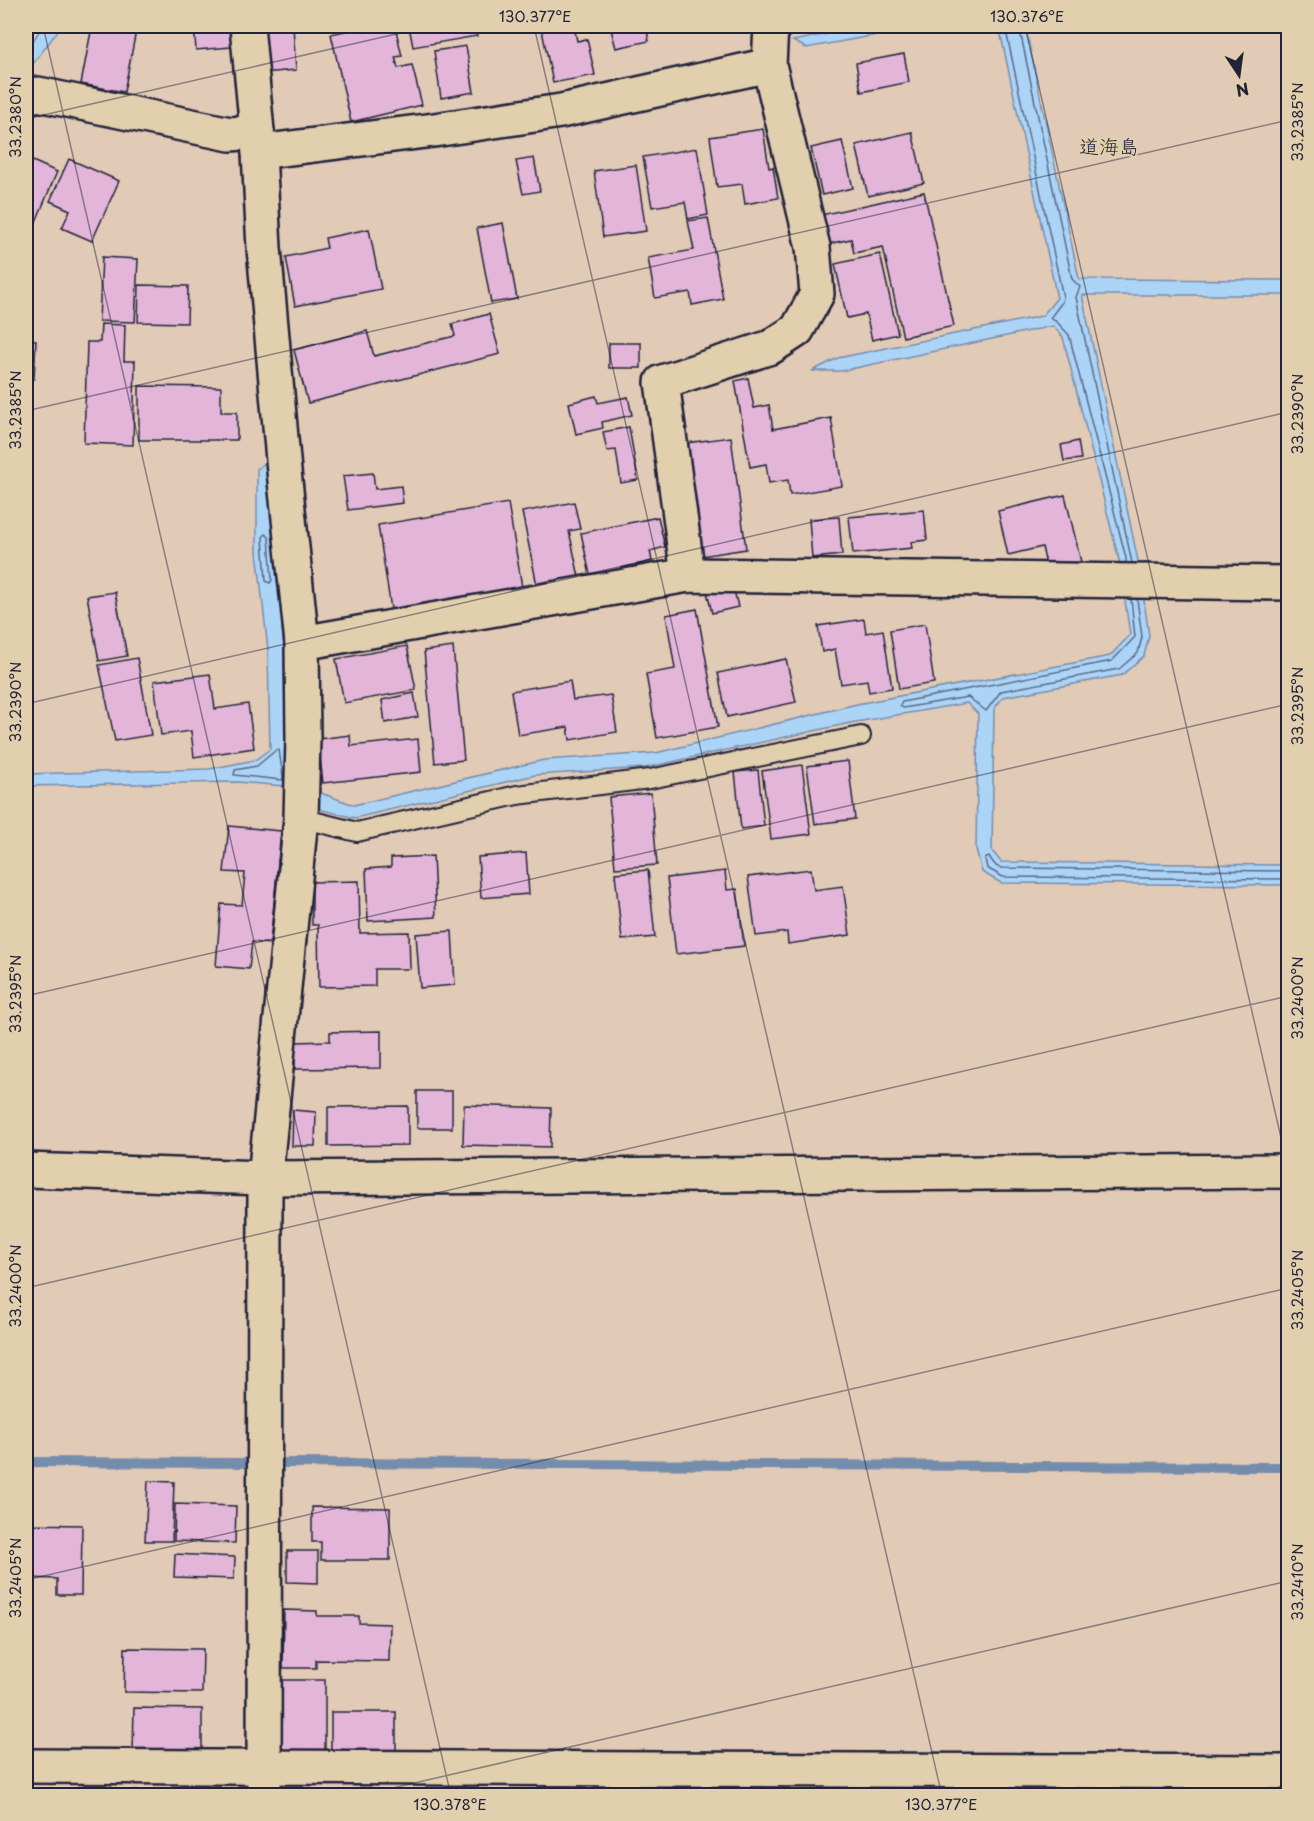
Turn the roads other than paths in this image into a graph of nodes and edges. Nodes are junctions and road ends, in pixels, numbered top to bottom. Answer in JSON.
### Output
{"nodes":[{"id":1,"x":247,"y":26,"type":"edge"},
{"id":2,"x":771,"y":26,"type":"edge"},
{"id":3,"x":769,"y":66,"type":"junction"},
{"id":4,"x":26,"y":97,"type":"edge"},
{"id":5,"x":258,"y":142,"type":"junction"},
{"id":6,"x":688,"y":575,"type":"junction"},
{"id":7,"x":1288,"y":583,"type":"edge"},
{"id":8,"x":302,"y":643,"type":"junction"},
{"id":9,"x":861,"y":736,"type":"dead end"},
{"id":10,"x":301,"y":812,"type":"junction"},
{"id":11,"x":26,"y":1170,"type":"edge"},
{"id":12,"x":1288,"y":1171,"type":"edge"},
{"id":13,"x":265,"y":1178,"type":"junction"},
{"id":14,"x":26,"y":1766,"type":"edge"},
{"id":15,"x":1288,"y":1772,"type":"edge"},
{"id":16,"x":264,"y":1781,"type":"edge"}],
"edges":[{"from":1,"to":5,"type":"street"},
{"from":2,"to":3,"type":"street"},
{"from":3,"to":5,"type":"street"},
{"from":3,"to":6,"type":"street"},
{"from":4,"to":5,"type":"street"},
{"from":5,"to":8,"type":"street"},
{"from":6,"to":7,"type":"street"},
{"from":6,"to":8,"type":"street"},
{"from":8,"to":10,"type":"street"},
{"from":9,"to":10,"type":"lane"},
{"from":10,"to":13,"type":"street"},
{"from":11,"to":13,"type":"street"},
{"from":12,"to":13,"type":"street"},
{"from":13,"to":16,"type":"street"},
{"from":14,"to":16,"type":"street"},
{"from":15,"to":16,"type":"street"}]}
